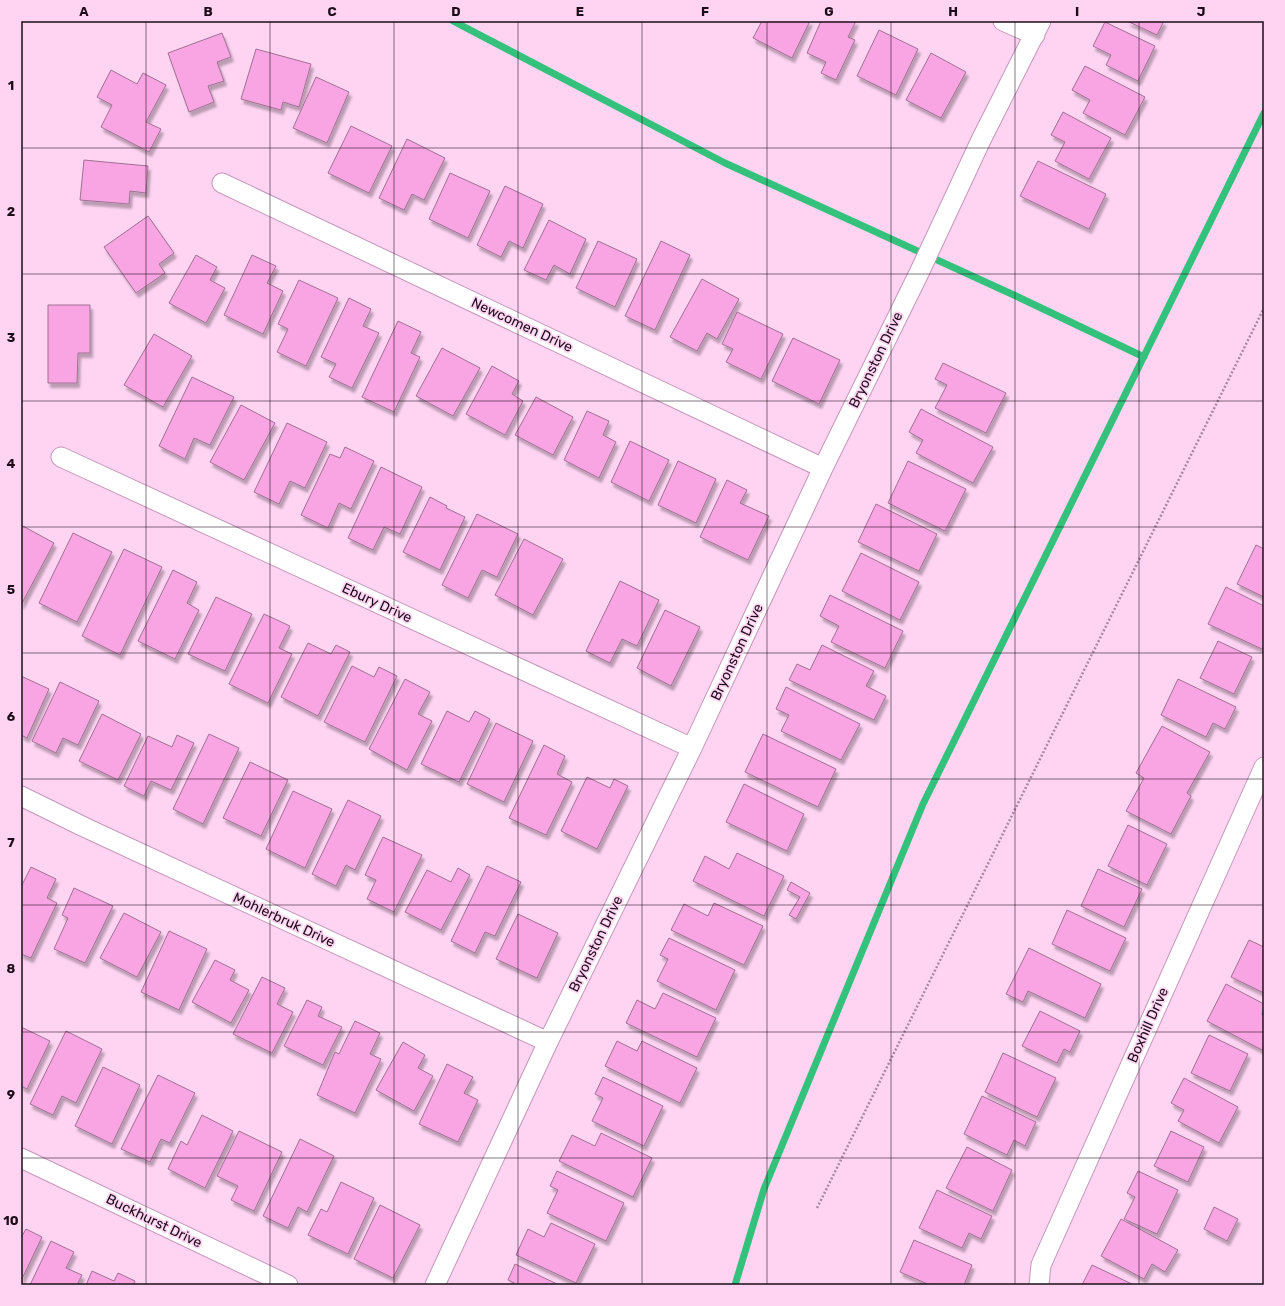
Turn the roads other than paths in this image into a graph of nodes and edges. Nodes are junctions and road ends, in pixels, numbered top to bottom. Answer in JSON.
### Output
{"nodes":[{"id":1,"x":1002,"y":21,"type":"edge"},
{"id":2,"x":1038,"y":28,"type":"edge"},
{"id":3,"x":222,"y":183,"type":"dead end"},
{"id":4,"x":61,"y":457,"type":"dead end"},
{"id":5,"x":823,"y":468,"type":"junction"},
{"id":6,"x":692,"y":748,"type":"junction"},
{"id":7,"x":1264,"y":767,"type":"edge"},
{"id":8,"x":21,"y":796,"type":"edge"},
{"id":9,"x":548,"y":1042,"type":"junction"},
{"id":10,"x":21,"y":1158,"type":"edge"},
{"id":11,"x":288,"y":1285,"type":"edge"},
{"id":12,"x":435,"y":1285,"type":"edge"},
{"id":13,"x":1039,"y":1285,"type":"edge"}],
"edges":[{"from":1,"to":2,"type":"street"},
{"from":2,"to":5,"type":"street","name":"Bryonston Drive"},
{"from":3,"to":5,"type":"street","name":"Newcomen Drive"},
{"from":4,"to":6,"type":"street","name":"Ebury Drive"},
{"from":5,"to":6,"type":"street","name":"Bryonston Drive"},
{"from":6,"to":9,"type":"street","name":"Bryonston Drive"},
{"from":7,"to":13,"type":"street","name":"Boxhill Drive"},
{"from":8,"to":9,"type":"street","name":"Mohlerbruk Drive"},
{"from":9,"to":12,"type":"street","name":"Bryonston Drive"},
{"from":10,"to":11,"type":"street","name":"Buckhurst Drive"}]}
